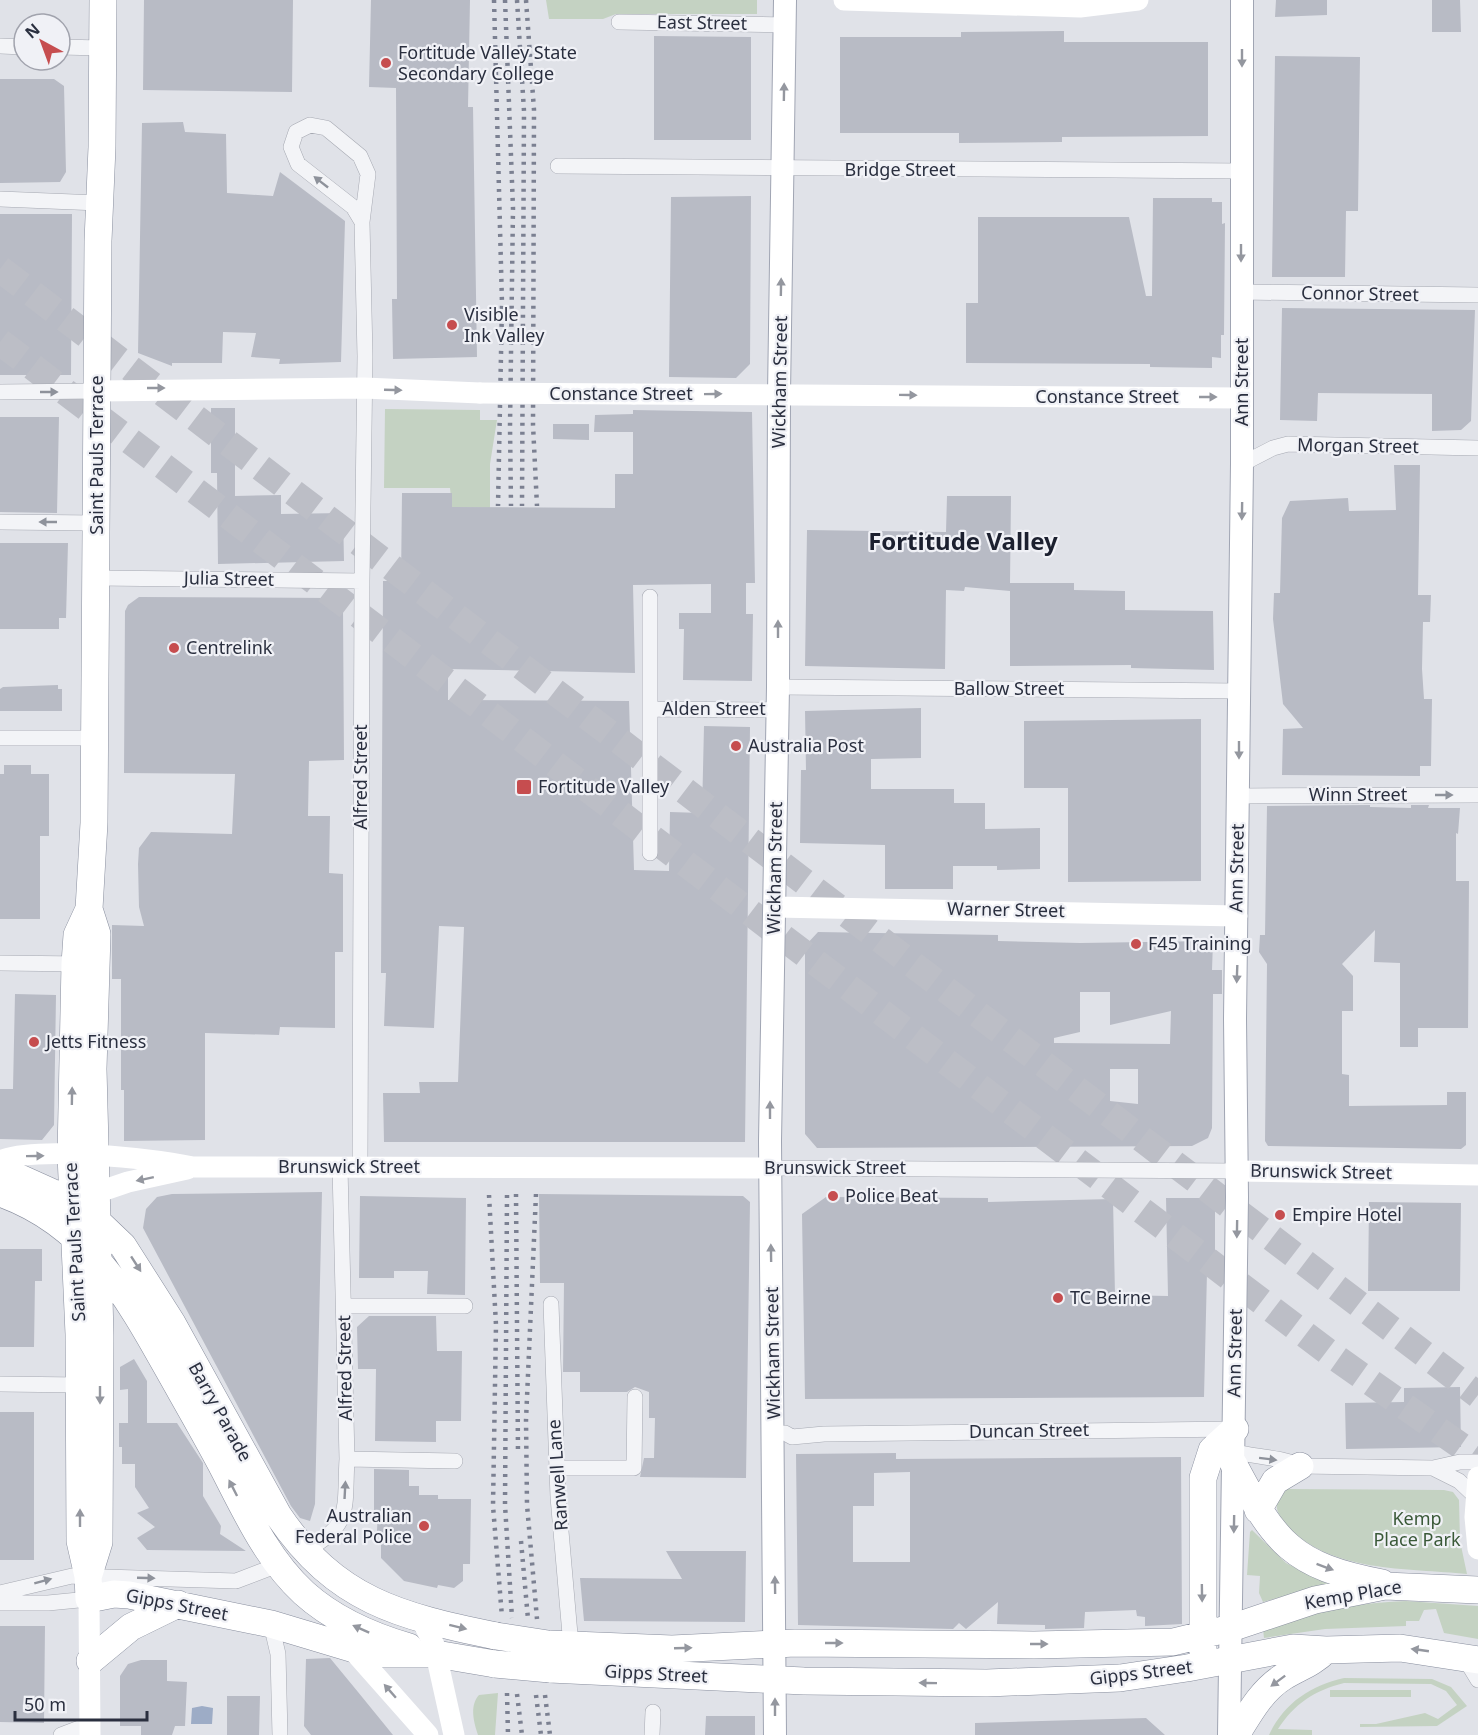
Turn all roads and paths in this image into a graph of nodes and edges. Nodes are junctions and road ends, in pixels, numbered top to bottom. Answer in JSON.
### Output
{"nodes":[{"id":1,"x":103,"y":0,"type":"edge"},
{"id":2,"x":785,"y":0,"type":"edge"},
{"id":3,"x":844,"y":0,"type":"edge"},
{"id":4,"x":1138,"y":0,"type":"edge"},
{"id":5,"x":1242,"y":0,"type":"edge"},
{"id":6,"x":619,"y":22,"type":"dead end"},
{"id":7,"x":785,"y":25,"type":"junction"},
{"id":8,"x":72,"y":47,"type":"edge"},
{"id":9,"x":102,"y":48,"type":"junction"},
{"id":10,"x":558,"y":166,"type":"dead end"},
{"id":11,"x":783,"y":169,"type":"junction"},
{"id":12,"x":1243,"y":171,"type":"junction"},
{"id":13,"x":0,"y":199,"type":"edge"},
{"id":14,"x":99,"y":203,"type":"junction"},
{"id":15,"x":362,"y":222,"type":"junction"},
{"id":16,"x":1241,"y":292,"type":"junction"},
{"id":17,"x":1478,"y":296,"type":"edge"},
{"id":18,"x":364,"y":388,"type":"junction"},
{"id":19,"x":98,"y":391,"type":"junction"},
{"id":20,"x":0,"y":392,"type":"edge"},
{"id":21,"x":779,"y":394,"type":"junction"},
{"id":22,"x":1242,"y":398,"type":"junction"},
{"id":23,"x":1478,"y":448,"type":"edge"},
{"id":24,"x":1242,"y":464,"type":"junction"},
{"id":25,"x":0,"y":522,"type":"edge"},
{"id":26,"x":97,"y":523,"type":"junction"},
{"id":27,"x":97,"y":578,"type":"junction"},
{"id":28,"x":362,"y":581,"type":"junction"},
{"id":29,"x":650,"y":597,"type":"dead end"},
{"id":30,"x":778,"y":687,"type":"junction"},
{"id":31,"x":1239,"y":691,"type":"junction"},
{"id":32,"x":651,"y":709,"type":"junction"},
{"id":33,"x":778,"y":710,"type":"junction"},
{"id":34,"x":0,"y":738,"type":"edge"},
{"id":35,"x":95,"y":738,"type":"junction"},
{"id":36,"x":1478,"y":795,"type":"edge"},
{"id":37,"x":1238,"y":796,"type":"junction"},
{"id":38,"x":650,"y":854,"type":"dead end"},
{"id":39,"x":775,"y":907,"type":"junction"},
{"id":40,"x":1237,"y":916,"type":"junction"},
{"id":41,"x":0,"y":963,"type":"edge"},
{"id":42,"x":85,"y":964,"type":"junction"},
{"id":43,"x":83,"y":1155,"type":"junction"},
{"id":44,"x":0,"y":1161,"type":"edge"},
{"id":45,"x":193,"y":1167,"type":"junction"},
{"id":46,"x":350,"y":1167,"type":"junction"},
{"id":47,"x":0,"y":1168,"type":"edge"},
{"id":48,"x":770,"y":1168,"type":"junction"},
{"id":49,"x":1237,"y":1171,"type":"junction"},
{"id":50,"x":1478,"y":1175,"type":"edge"},
{"id":51,"x":7,"y":1196,"type":"edge"},
{"id":52,"x":85,"y":1197,"type":"junction"},
{"id":53,"x":98,"y":1220,"type":"junction"},
{"id":54,"x":74,"y":1237,"type":"junction"},
{"id":55,"x":99,"y":1261,"type":"junction"},
{"id":56,"x":551,"y":1304,"type":"dead end"},
{"id":57,"x":344,"y":1306,"type":"junction"},
{"id":58,"x":465,"y":1306,"type":"dead end"},
{"id":59,"x":140,"y":1319,"type":"junction"},
{"id":60,"x":100,"y":1336,"type":"junction"},
{"id":61,"x":0,"y":1384,"type":"edge"},
{"id":62,"x":80,"y":1385,"type":"junction"},
{"id":63,"x":635,"y":1397,"type":"dead end"},
{"id":64,"x":780,"y":1433,"type":"junction"},
{"id":65,"x":1234,"y":1449,"type":"junction"},
{"id":66,"x":346,"y":1459,"type":"junction"},
{"id":67,"x":455,"y":1461,"type":"dead end"},
{"id":68,"x":1478,"y":1462,"type":"edge"},
{"id":69,"x":1300,"y":1466,"type":"junction"},
{"id":70,"x":556,"y":1468,"type":"junction"},
{"id":71,"x":1433,"y":1468,"type":"junction"},
{"id":72,"x":1477,"y":1488,"type":"edge"},
{"id":73,"x":1258,"y":1510,"type":"junction"},
{"id":74,"x":1478,"y":1549,"type":"edge"},
{"id":75,"x":305,"y":1551,"type":"junction"},
{"id":76,"x":278,"y":1565,"type":"junction"},
{"id":77,"x":1394,"y":1586,"type":"junction"},
{"id":78,"x":88,"y":1588,"type":"junction"},
{"id":79,"x":1471,"y":1590,"type":"edge"},
{"id":80,"x":0,"y":1593,"type":"edge"},
{"id":81,"x":0,"y":1604,"type":"edge"},
{"id":82,"x":178,"y":1604,"type":"junction"},
{"id":83,"x":421,"y":1618,"type":"junction"},
{"id":84,"x":271,"y":1623,"type":"junction"},
{"id":85,"x":1232,"y":1628,"type":"junction"},
{"id":86,"x":1203,"y":1636,"type":"junction"},
{"id":87,"x":776,"y":1643,"type":"junction"},
{"id":88,"x":351,"y":1648,"type":"junction"},
{"id":89,"x":1326,"y":1650,"type":"junction"},
{"id":90,"x":556,"y":1653,"type":"junction"},
{"id":91,"x":436,"y":1654,"type":"junction"},
{"id":92,"x":1230,"y":1660,"type":"junction"},
{"id":93,"x":90,"y":1661,"type":"junction"},
{"id":94,"x":1203,"y":1665,"type":"junction"},
{"id":95,"x":1473,"y":1666,"type":"edge"},
{"id":96,"x":775,"y":1680,"type":"junction"},
{"id":97,"x":653,"y":1712,"type":"dead end"},
{"id":98,"x":90,"y":1730,"type":"edge"},
{"id":99,"x":61,"y":1735,"type":"edge"},
{"id":100,"x":280,"y":1735,"type":"edge"},
{"id":101,"x":428,"y":1735,"type":"edge"},
{"id":102,"x":454,"y":1735,"type":"edge"},
{"id":103,"x":652,"y":1735,"type":"edge"},
{"id":104,"x":775,"y":1735,"type":"edge"},
{"id":105,"x":1229,"y":1735,"type":"edge"},
{"id":106,"x":1236,"y":1735,"type":"edge"}],
"edges":[{"from":1,"to":9,"type":"highway","name":"Saint Pauls Terrace"},
{"from":2,"to":7,"type":"main road","name":"Wickham Street"},
{"from":3,"to":4,"type":"street"},
{"from":5,"to":12,"type":"main road","name":"Ann Street","one_way":true},
{"from":6,"to":7,"type":"street","name":"East Street"},
{"from":11,"to":7,"type":"main road","name":"Wickham Street","one_way":true},
{"from":8,"to":9,"type":"street"},
{"from":9,"to":14,"type":"highway","name":"Saint Pauls Terrace"},
{"from":10,"to":11,"type":"street","name":"Bridge Street"},
{"from":11,"to":12,"type":"street","name":"Bridge Street"},
{"from":21,"to":11,"type":"main road","name":"Wickham Street","one_way":true},
{"from":12,"to":16,"type":"main road","name":"Ann Street","one_way":true},
{"from":13,"to":14,"type":"street"},
{"from":14,"to":19,"type":"highway","name":"Saint Pauls Terrace"},
{"from":15,"to":15,"type":"street","name":"Alfred Street","one_way":true},
{"from":15,"to":18,"type":"street","name":"Alfred Street"},
{"from":16,"to":17,"type":"street","name":"Connor Street"},
{"from":16,"to":22,"type":"main road","name":"Ann Street"},
{"from":19,"to":18,"type":"street","name":"Constance Street","one_way":true},
{"from":18,"to":21,"type":"street","name":"Constance Street","one_way":true,"bridge":true},
{"from":18,"to":28,"type":"street","name":"Alfred Street"},
{"from":20,"to":19,"type":"street","name":"Constance Street","one_way":true},
{"from":19,"to":26,"type":"highway","name":"Saint Pauls Terrace"},
{"from":21,"to":22,"type":"street","name":"Constance Street","one_way":true},
{"from":30,"to":21,"type":"main road","name":"Wickham Street","one_way":true},
{"from":22,"to":24,"type":"main road","name":"Ann Street"},
{"from":23,"to":24,"type":"street","name":"Morgan Street"},
{"from":24,"to":31,"type":"main road","name":"Ann Street","one_way":true},
{"from":26,"to":25,"type":"street","one_way":true},
{"from":26,"to":27,"type":"highway","name":"Saint Pauls Terrace"},
{"from":27,"to":28,"type":"street","name":"Julia Street"},
{"from":27,"to":35,"type":"highway","name":"Saint Pauls Terrace"},
{"from":28,"to":46,"type":"street","name":"Alfred Street"},
{"from":29,"to":32,"type":"street","name":"Alden Street"},
{"from":30,"to":31,"type":"street","name":"Ballow Street"},
{"from":30,"to":33,"type":"main road","name":"Wickham Street"},
{"from":31,"to":37,"type":"main road","name":"Ann Street","one_way":true},
{"from":32,"to":33,"type":"street","name":"Alden Street"},
{"from":32,"to":38,"type":"street","name":"Alden Street"},
{"from":33,"to":39,"type":"main road","name":"Wickham Street"},
{"from":34,"to":35,"type":"street"},
{"from":35,"to":42,"type":"highway","name":"Saint Pauls Terrace"},
{"from":37,"to":36,"type":"street","name":"Winn Street","one_way":true},
{"from":37,"to":40,"type":"main road","name":"Ann Street"},
{"from":39,"to":40,"type":"street","name":"Warner Street"},
{"from":48,"to":39,"type":"main road","name":"Wickham Street","one_way":true},
{"from":40,"to":49,"type":"main road","name":"Ann Street","one_way":true},
{"from":41,"to":42,"type":"street"},
{"from":42,"to":43,"type":"highway","name":"Saint Pauls Terrace"},
{"from":44,"to":43,"type":"street","name":"Brunswick Street","one_way":true},
{"from":43,"to":45,"type":"street","name":"Brunswick Street"},
{"from":43,"to":52,"type":"highway","name":"Saint Pauls Terrace"},
{"from":45,"to":46,"type":"street","name":"Brunswick Street"},
{"from":45,"to":52,"type":"street","name":"Brunswick Street","one_way":true},
{"from":46,"to":48,"type":"street","name":"Brunswick Street"},
{"from":46,"to":57,"type":"street","name":"Alfred Street"},
{"from":47,"to":52,"type":"highway","name":"Barry Parade"},
{"from":48,"to":49,"type":"street","name":"Brunswick Street"},
{"from":64,"to":48,"type":"main road","name":"Wickham Street","one_way":true},
{"from":49,"to":50,"type":"street","name":"Brunswick Street"},
{"from":49,"to":65,"type":"main road","name":"Ann Street","one_way":true},
{"from":51,"to":52,"type":"street","name":"Brunswick Street"},
{"from":51,"to":54,"type":"highway","name":"Brunswick Street"},
{"from":52,"to":53,"type":"highway","name":"Barry Parade"},
{"from":52,"to":54,"type":"highway","name":"Saint Pauls Terrace"},
{"from":53,"to":55,"type":"highway","name":"Saint Pauls Terrace"},
{"from":53,"to":75,"type":"highway","name":"Barry Parade","one_way":true},
{"from":54,"to":55,"type":"highway","name":"Brunswick Street"},
{"from":54,"to":62,"type":"highway","name":"Saint Pauls Terrace"},
{"from":55,"to":59,"type":"highway","name":"Barry Parade"},
{"from":55,"to":60,"type":"highway","name":"Saint Pauls Terrace"},
{"from":56,"to":70,"type":"street","name":"Ranwell Lane"},
{"from":57,"to":58,"type":"street"},
{"from":57,"to":66,"type":"street","name":"Alfred Street"},
{"from":59,"to":60,"type":"highway"},
{"from":76,"to":59,"type":"highway","name":"Barry Parade","one_way":true},
{"from":60,"to":78,"type":"highway","name":"Saint Pauls Terrace","one_way":true},
{"from":61,"to":62,"type":"street"},
{"from":78,"to":62,"type":"highway","name":"Saint Pauls Terrace","one_way":true},
{"from":63,"to":70,"type":"street"},
{"from":64,"to":65,"type":"street","name":"Duncan Street"},
{"from":87,"to":64,"type":"main road","name":"Wickham Street","one_way":true},
{"from":65,"to":69,"type":"street","name":"Duncan Street","one_way":true},
{"from":65,"to":73,"type":"highway"},
{"from":65,"to":85,"type":"main road","name":"Ann Street","one_way":true},
{"from":65,"to":86,"type":"highway","one_way":true},
{"from":66,"to":67,"type":"street"},
{"from":75,"to":66,"type":"street","name":"Alfred Street","one_way":true},
{"from":68,"to":71,"type":"street"},
{"from":69,"to":71,"type":"street","name":"Duncan Street"},
{"from":69,"to":73,"type":"highway"},
{"from":70,"to":90,"type":"street","name":"Ranwell Lane"},
{"from":71,"to":72,"type":"street"},
{"from":72,"to":74,"type":"street"},
{"from":73,"to":77,"type":"highway","one_way":true},
{"from":75,"to":83,"type":"highway","name":"Barry Parade"},
{"from":78,"to":76,"type":"street","name":"Gipps Street","one_way":true},
{"from":91,"to":76,"type":"highway","name":"Barry Parade","one_way":true},
{"from":77,"to":79,"type":"highway","name":"Kemp Place"},
{"from":77,"to":85,"type":"highway","name":"Kemp Place"},
{"from":80,"to":78,"type":"street","one_way":true},
{"from":78,"to":81,"type":"street"},
{"from":78,"to":82,"type":"highway","name":"Gipps Street"},
{"from":78,"to":93,"type":"street","name":"Saint Pauls Terrace"},
{"from":82,"to":84,"type":"highway","name":"Gipps Street"},
{"from":82,"to":93,"type":"highway"},
{"from":83,"to":90,"type":"highway","name":"Gipps Street","one_way":true,"bridge":true},
{"from":83,"to":91,"type":"street"},
{"from":84,"to":88,"type":"highway","name":"Gipps Street"},
{"from":84,"to":100,"type":"street"},
{"from":85,"to":86,"type":"highway","name":"Gipps Street"},
{"from":85,"to":92,"type":"main road","name":"Ann Street"},
{"from":87,"to":86,"type":"highway","name":"Gipps Street","one_way":true},
{"from":86,"to":94,"type":"highway"},
{"from":90,"to":87,"type":"highway","name":"Gipps Street","one_way":true},
{"from":87,"to":96,"type":"main road","name":"Wickham Street"},
{"from":88,"to":91,"type":"highway","name":"Gipps Street"},
{"from":101,"to":88,"type":"street","one_way":true},
{"from":89,"to":92,"type":"highway"},
{"from":95,"to":89,"type":"highway","one_way":true},
{"from":89,"to":106,"type":"highway","one_way":true},
{"from":90,"to":91,"type":"highway","name":"Gipps Street","bridge":true},
{"from":90,"to":96,"type":"highway","name":"Gipps Street"},
{"from":91,"to":102,"type":"street"},
{"from":92,"to":94,"type":"highway","name":"Gipps Street"},
{"from":92,"to":105,"type":"main road","name":"Ann Street"},
{"from":93,"to":98,"type":"street","name":"Saint Pauls Terrace"},
{"from":94,"to":96,"type":"highway","name":"Gipps Street","one_way":true},
{"from":104,"to":96,"type":"main road","name":"Wickham Street","one_way":true},
{"from":97,"to":103,"type":"street"},
{"from":98,"to":99,"type":"street"}]}
